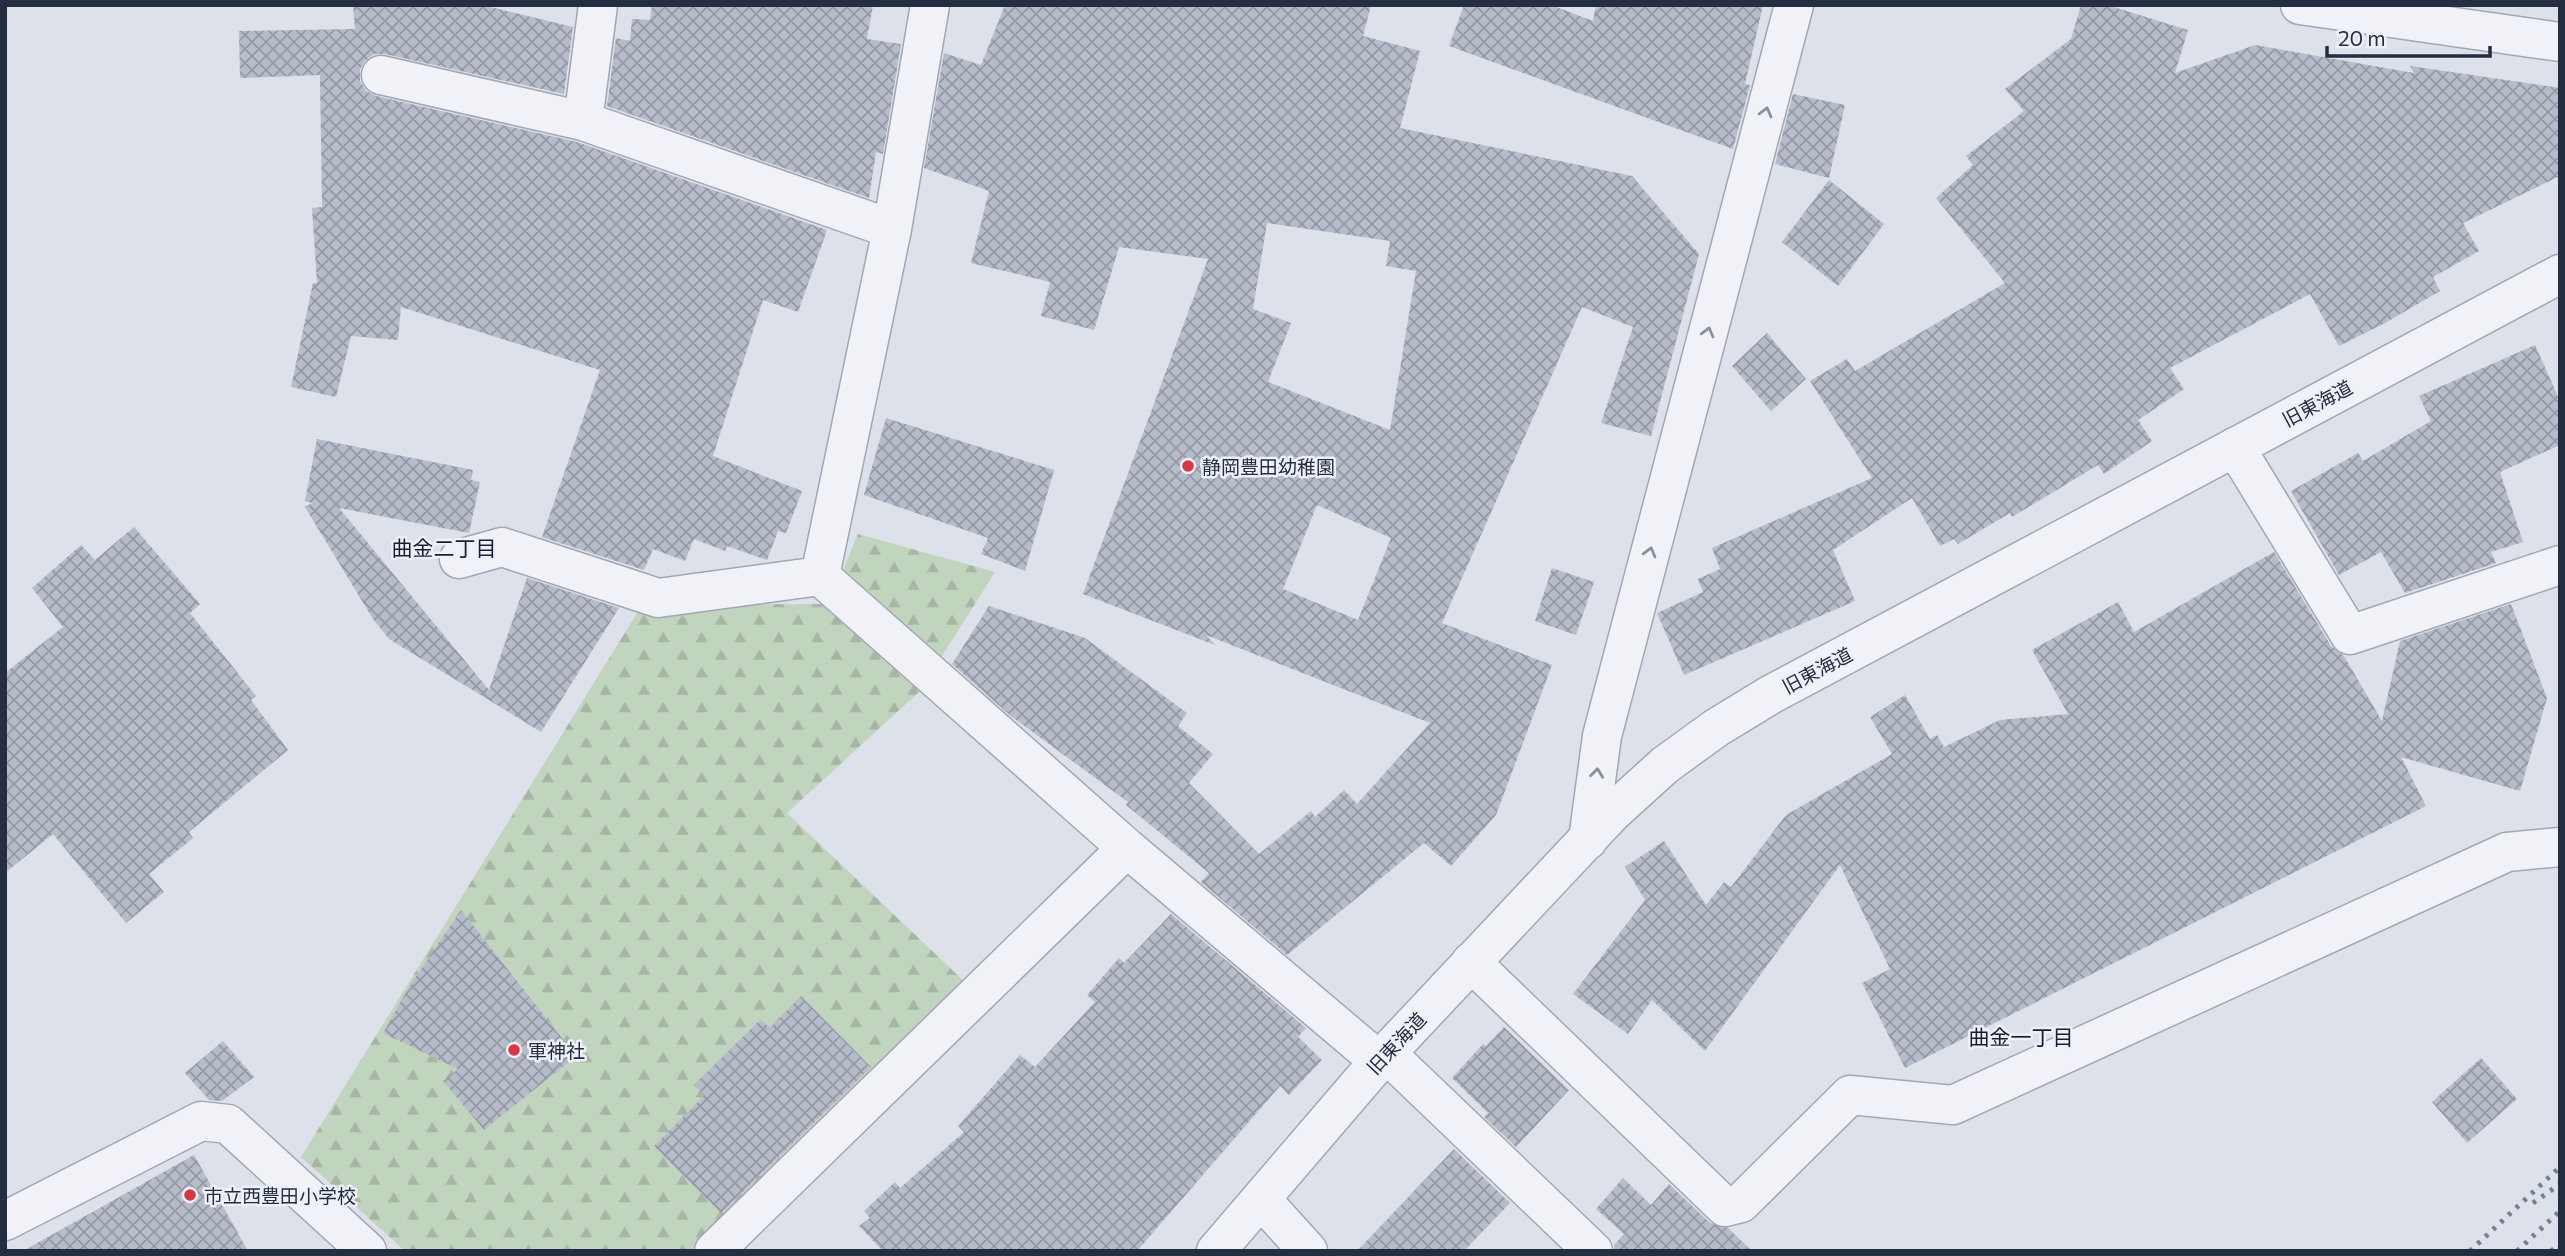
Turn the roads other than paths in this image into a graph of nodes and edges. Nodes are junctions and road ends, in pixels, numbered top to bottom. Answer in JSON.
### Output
{"nodes":[{"id":1,"x":598,"y":5,"type":"edge"},
{"id":2,"x":930,"y":5,"type":"edge"},
{"id":3,"x":1794,"y":5,"type":"edge"},
{"id":4,"x":2300,"y":5,"type":"edge"},
{"id":5,"x":2560,"y":41,"type":"edge"},
{"id":6,"x":381,"y":75,"type":"dead end"},
{"id":7,"x":583,"y":121,"type":"junction"},
{"id":8,"x":892,"y":229,"type":"junction"},
{"id":9,"x":2560,"y":274,"type":"edge"},
{"id":10,"x":2235,"y":447,"type":"junction"},
{"id":11,"x":458,"y":559,"type":"dead end"},
{"id":12,"x":2560,"y":565,"type":"edge"},
{"id":13,"x":820,"y":576,"type":"junction"},
{"id":14,"x":1588,"y":841,"type":"junction"},
{"id":15,"x":2560,"y":847,"type":"edge"},
{"id":16,"x":1127,"y":848,"type":"junction"},
{"id":17,"x":1471,"y":962,"type":"junction"},
{"id":18,"x":1383,"y":1057,"type":"junction"},
{"id":19,"x":1261,"y":1199,"type":"junction"},
{"id":20,"x":5,"y":1221,"type":"edge"},
{"id":21,"x":367,"y":1251,"type":"edge"},
{"id":22,"x":714,"y":1251,"type":"edge"},
{"id":23,"x":1216,"y":1251,"type":"edge"},
{"id":24,"x":1308,"y":1251,"type":"edge"},
{"id":25,"x":1593,"y":1251,"type":"edge"}],
"edges":[{"from":1,"to":7,"type":"street"},
{"from":2,"to":8,"type":"street"},
{"from":14,"to":3,"type":"street","one_way":true},
{"from":4,"to":5,"type":"street"},
{"from":6,"to":7,"type":"street"},
{"from":7,"to":8,"type":"street"},
{"from":8,"to":13,"type":"street"},
{"from":9,"to":10,"type":"street","name":"旧東海道"},
{"from":10,"to":12,"type":"street"},
{"from":10,"to":14,"type":"street","name":"旧東海道"},
{"from":11,"to":13,"type":"street"},
{"from":13,"to":16,"type":"street"},
{"from":14,"to":17,"type":"street","name":"旧東海道"},
{"from":15,"to":17,"type":"street"},
{"from":16,"to":18,"type":"street"},
{"from":16,"to":22,"type":"street"},
{"from":17,"to":18,"type":"street","name":"旧東海道"},
{"from":18,"to":19,"type":"street","name":"旧東海道"},
{"from":18,"to":25,"type":"street"},
{"from":19,"to":23,"type":"street","name":"旧東海道"},
{"from":19,"to":24,"type":"street"},
{"from":20,"to":21,"type":"street"}]}
